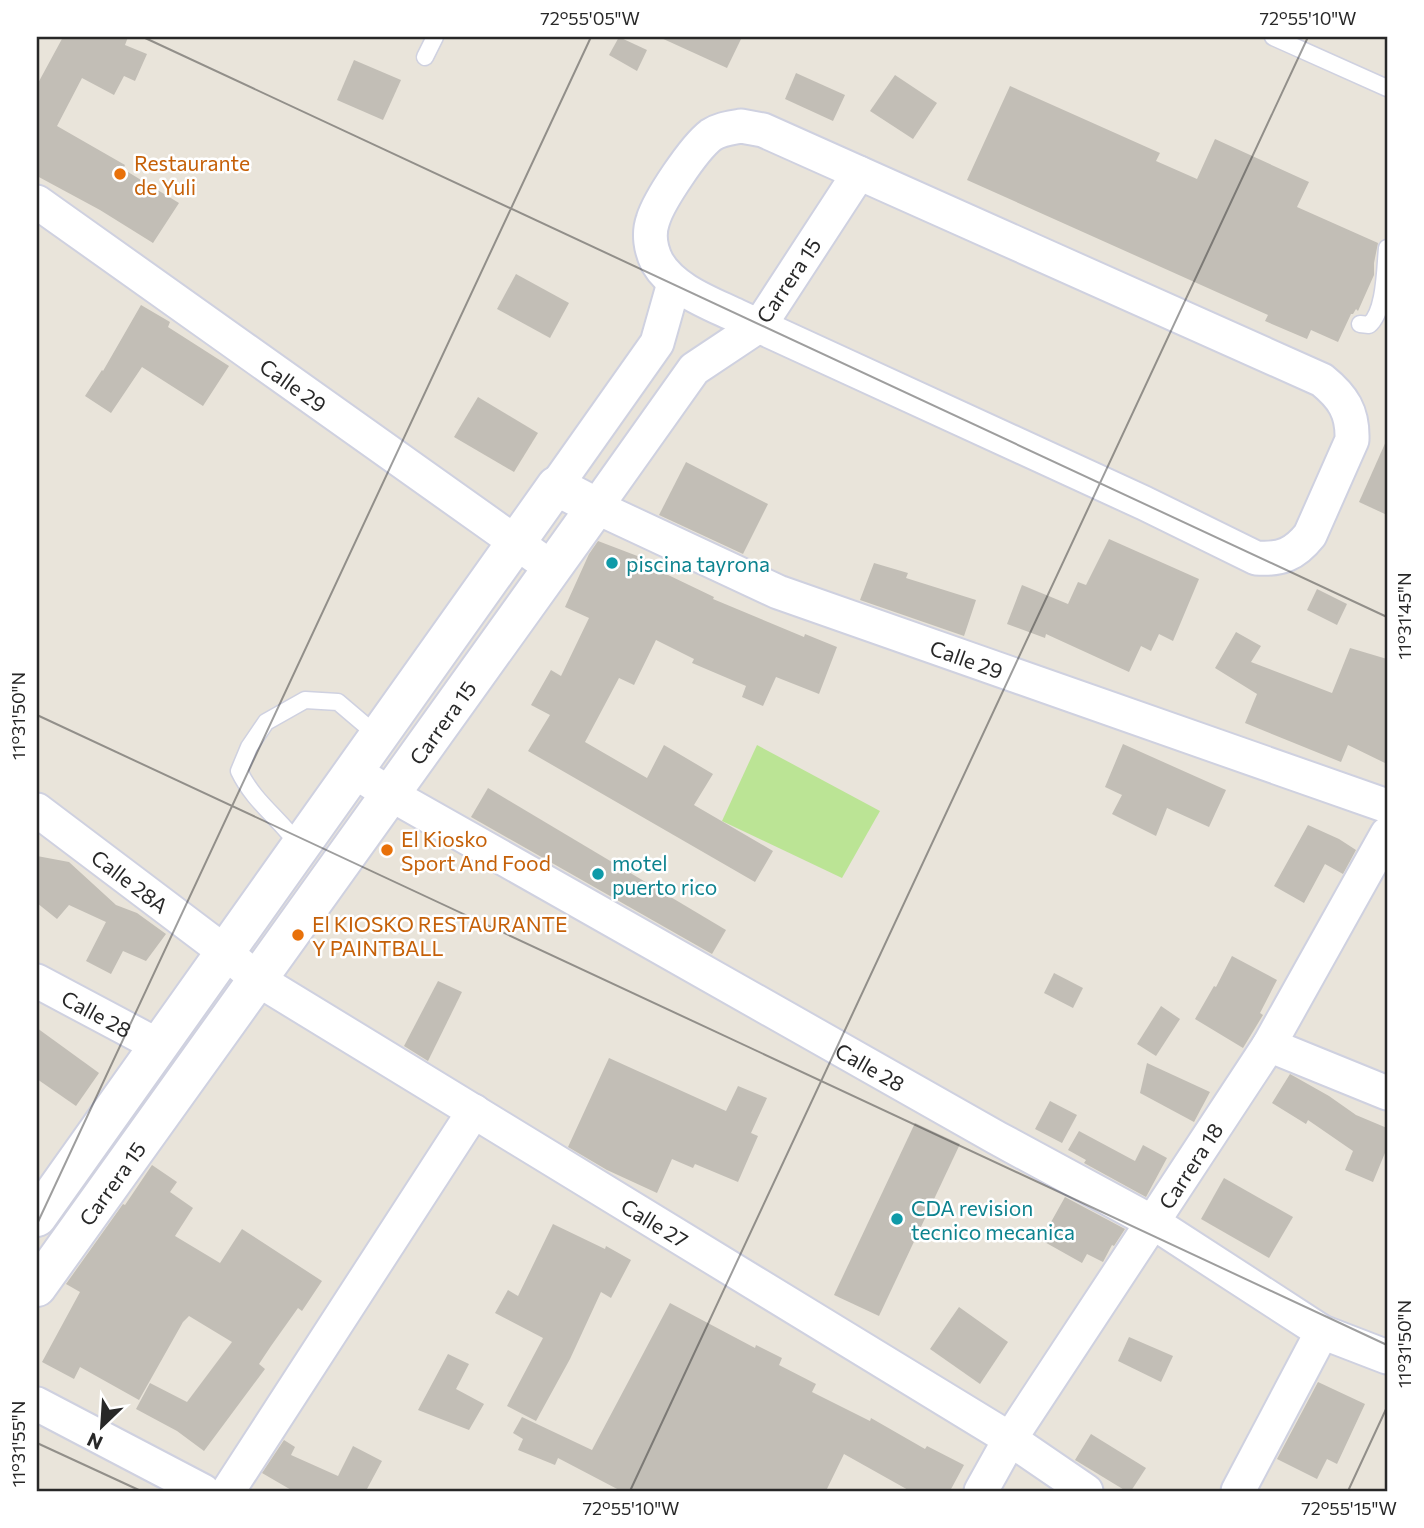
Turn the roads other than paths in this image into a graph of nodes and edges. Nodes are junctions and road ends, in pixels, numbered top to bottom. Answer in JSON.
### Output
{"nodes":[{"id":1,"x":435,"y":37,"type":"edge"},
{"id":2,"x":1273,"y":37,"type":"edge"},
{"id":3,"x":425,"y":57,"type":"dead end"},
{"id":4,"x":1387,"y":88,"type":"edge"},
{"id":5,"x":859,"y":173,"type":"junction"},
{"id":6,"x":37,"y":202,"type":"edge"},
{"id":7,"x":1387,"y":248,"type":"edge"},
{"id":8,"x":674,"y":283,"type":"junction"},
{"id":9,"x":1360,"y":324,"type":"dead end"},
{"id":10,"x":760,"y":326,"type":"junction"},
{"id":11,"x":556,"y":486,"type":"junction"},
{"id":12,"x":596,"y":507,"type":"junction"},
{"id":13,"x":516,"y":541,"type":"junction"},
{"id":14,"x":552,"y":568,"type":"junction"},
{"id":15,"x":364,"y":741,"type":"junction"},
{"id":16,"x":390,"y":794,"type":"junction"},
{"id":17,"x":1387,"y":807,"type":"edge"},
{"id":18,"x":37,"y":810,"type":"edge"},
{"id":19,"x":296,"y":833,"type":"junction"},
{"id":20,"x":1387,"y":834,"type":"edge"},
{"id":21,"x":225,"y":952,"type":"junction"},
{"id":22,"x":257,"y":979,"type":"junction"},
{"id":23,"x":37,"y":981,"type":"edge"},
{"id":24,"x":159,"y":1045,"type":"junction"},
{"id":25,"x":1269,"y":1045,"type":"junction"},
{"id":26,"x":1387,"y":1093,"type":"edge"},
{"id":27,"x":474,"y":1111,"type":"junction"},
{"id":28,"x":37,"y":1217,"type":"edge"},
{"id":29,"x":1154,"y":1223,"type":"junction"},
{"id":30,"x":37,"y":1287,"type":"edge"},
{"id":31,"x":1322,"y":1332,"type":"junction"},
{"id":32,"x":1387,"y":1357,"type":"edge"},
{"id":33,"x":37,"y":1404,"type":"edge"},
{"id":34,"x":1010,"y":1439,"type":"junction"},
{"id":35,"x":203,"y":1491,"type":"edge"},
{"id":36,"x":228,"y":1491,"type":"edge"},
{"id":37,"x":981,"y":1491,"type":"edge"},
{"id":38,"x":1086,"y":1491,"type":"edge"},
{"id":39,"x":1238,"y":1491,"type":"edge"}],
"edges":[{"from":1,"to":3,"type":"lane"},
{"from":2,"to":4,"type":"lane"},
{"from":5,"to":8,"type":"street"},
{"from":5,"to":10,"type":"street","name":"Carrera 15"},
{"from":5,"to":10,"type":"street"},
{"from":6,"to":13,"type":"street","name":"Calle 29"},
{"from":7,"to":9,"type":"lane"},
{"from":8,"to":10,"type":"street"},
{"from":8,"to":11,"type":"street","name":"Carrera 15"},
{"from":10,"to":12,"type":"street","name":"Carrera 15"},
{"from":11,"to":12,"type":"main road","name":"Calle 29"},
{"from":11,"to":13,"type":"main road","name":"Carrera 15"},
{"from":12,"to":14,"type":"main road","name":"Carrera 15"},
{"from":12,"to":17,"type":"street","name":"Calle 29"},
{"from":13,"to":14,"type":"street","name":"Calle 29"},
{"from":13,"to":15,"type":"main road","name":"Carrera 15"},
{"from":14,"to":16,"type":"main road","name":"Carrera 15"},
{"from":15,"to":16,"type":"street","name":"Calle 28"},
{"from":15,"to":19,"type":"main road","name":"Carrera 15"},
{"from":15,"to":19,"type":"lane"},
{"from":16,"to":22,"type":"main road","name":"Carrera 15"},
{"from":16,"to":29,"type":"street","name":"Calle 28"},
{"from":18,"to":21,"type":"street","name":"Calle 28A"},
{"from":19,"to":21,"type":"main road","name":"Carrera 15"},
{"from":20,"to":25,"type":"street","name":"Carrera 18"},
{"from":21,"to":22,"type":"street","name":"Calle 27"},
{"from":21,"to":24,"type":"main road","name":"Carrera 15"},
{"from":22,"to":27,"type":"street","name":"Calle 27"},
{"from":22,"to":30,"type":"main road","name":"Carrera 15"},
{"from":23,"to":24,"type":"street","name":"Calle 28"},
{"from":24,"to":28,"type":"main road","name":"Carrera 15"},
{"from":25,"to":26,"type":"street"},
{"from":25,"to":29,"type":"street","name":"Carrera 18"},
{"from":27,"to":34,"type":"street","name":"Calle 27"},
{"from":27,"to":36,"type":"street"},
{"from":29,"to":31,"type":"street","name":"Calle 28"},
{"from":29,"to":34,"type":"street","name":"Carrera 18"},
{"from":31,"to":32,"type":"street","name":"Calle 28"},
{"from":31,"to":39,"type":"street"},
{"from":33,"to":35,"type":"street"},
{"from":34,"to":37,"type":"street","name":"Carrera 18"},
{"from":34,"to":38,"type":"street","name":"Calle 27"}]}
